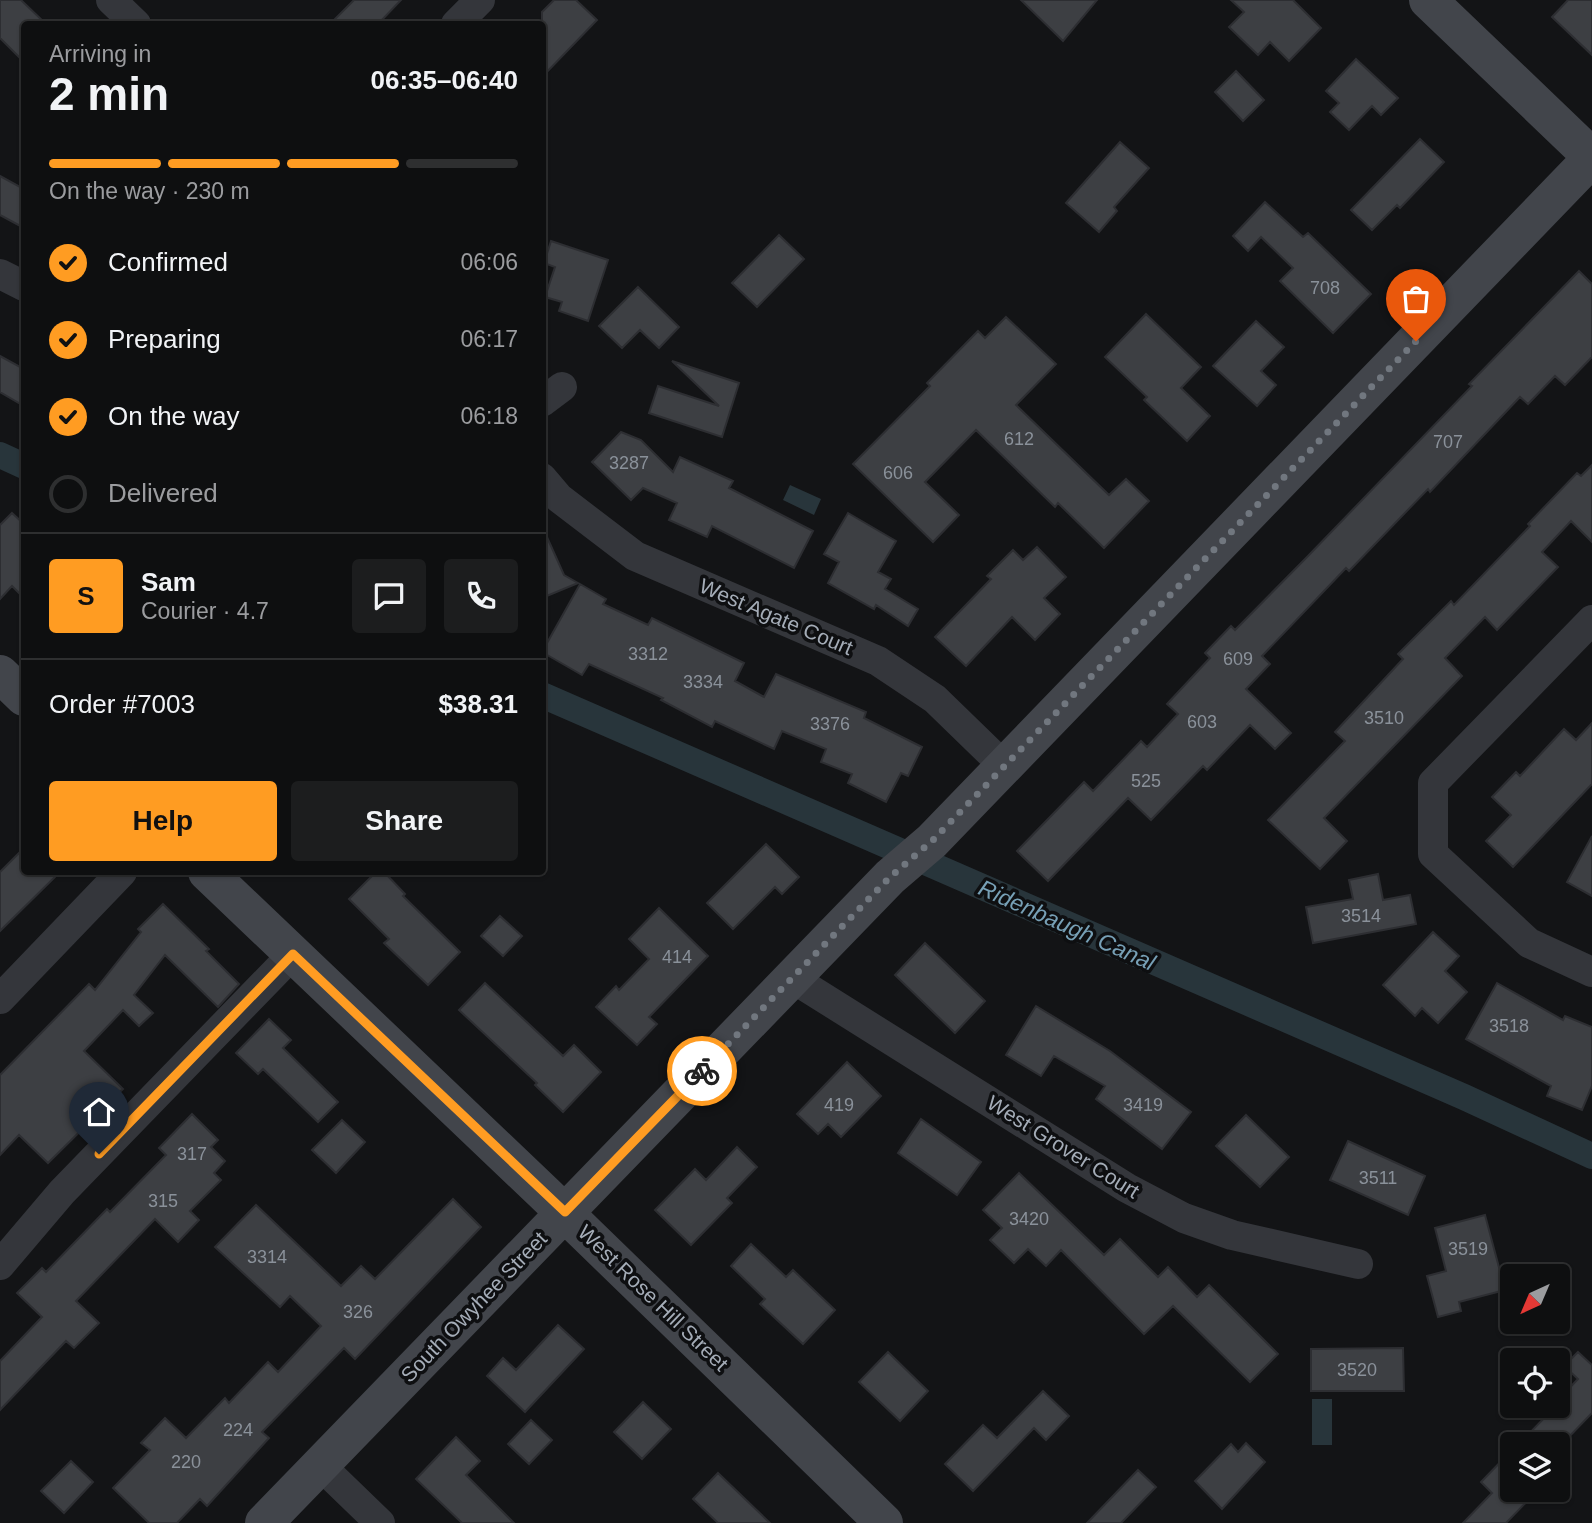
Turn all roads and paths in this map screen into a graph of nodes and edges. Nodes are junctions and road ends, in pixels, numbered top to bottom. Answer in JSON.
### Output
{"nodes":[{"id":1,"x":111,"y":0,"type":"edge"},
{"id":2,"x":480,"y":0,"type":"edge"},
{"id":3,"x":1428,"y":0,"type":"edge"},
{"id":4,"x":133,"y":21,"type":"edge"},
{"id":5,"x":459,"y":21,"type":"edge"},
{"id":6,"x":1592,"y":158,"type":"edge"},
{"id":7,"x":0,"y":274,"type":"edge"},
{"id":8,"x":21,"y":284,"type":"edge"},
{"id":9,"x":546,"y":483,"type":"edge"},
{"id":10,"x":1592,"y":620,"type":"edge"},
{"id":11,"x":0,"y":674,"type":"edge"},
{"id":12,"x":21,"y":694,"type":"edge"},
{"id":13,"x":1004,"y":766,"type":"junction"},
{"id":14,"x":119,"y":875,"type":"edge"},
{"id":15,"x":210,"y":875,"type":"edge"},
{"id":16,"x":293,"y":954,"type":"junction"},
{"id":17,"x":1592,"y":972,"type":"edge"},
{"id":18,"x":792,"y":978,"type":"junction"},
{"id":19,"x":0,"y":999,"type":"edge"},
{"id":20,"x":565,"y":1212,"type":"junction"},
{"id":21,"x":1358,"y":1264,"type":"dead end"},
{"id":22,"x":0,"y":1265,"type":"edge"},
{"id":23,"x":320,"y":1465,"type":"junction"},
{"id":24,"x":264,"y":1523,"type":"edge"},
{"id":25,"x":380,"y":1523,"type":"edge"},
{"id":26,"x":884,"y":1523,"type":"edge"}],
"edges":[{"from":1,"to":4,"type":"street"},
{"from":2,"to":5,"type":"street"},
{"from":3,"to":6,"type":"street"},
{"from":6,"to":13,"type":"street","name":"South Owyhee Street"},
{"from":7,"to":8,"type":"street"},
{"from":9,"to":13,"type":"street","name":"West Agate Court"},
{"from":10,"to":17,"type":"street"},
{"from":11,"to":12,"type":"street"},
{"from":13,"to":18,"type":"street","name":"South Owyhee Street"},
{"from":14,"to":19,"type":"street"},
{"from":15,"to":16,"type":"street","name":"West Rose Hill Street"},
{"from":16,"to":20,"type":"street","name":"West Rose Hill Street"},
{"from":16,"to":22,"type":"street"},
{"from":18,"to":20,"type":"street","name":"South Owyhee Street"},
{"from":18,"to":21,"type":"street","name":"West Grover Court"},
{"from":20,"to":23,"type":"street","name":"South Owyhee Street"},
{"from":20,"to":26,"type":"street","name":"West Rose Hill Street"},
{"from":23,"to":24,"type":"street","name":"South Owyhee Street"},
{"from":23,"to":25,"type":"street"}]}
